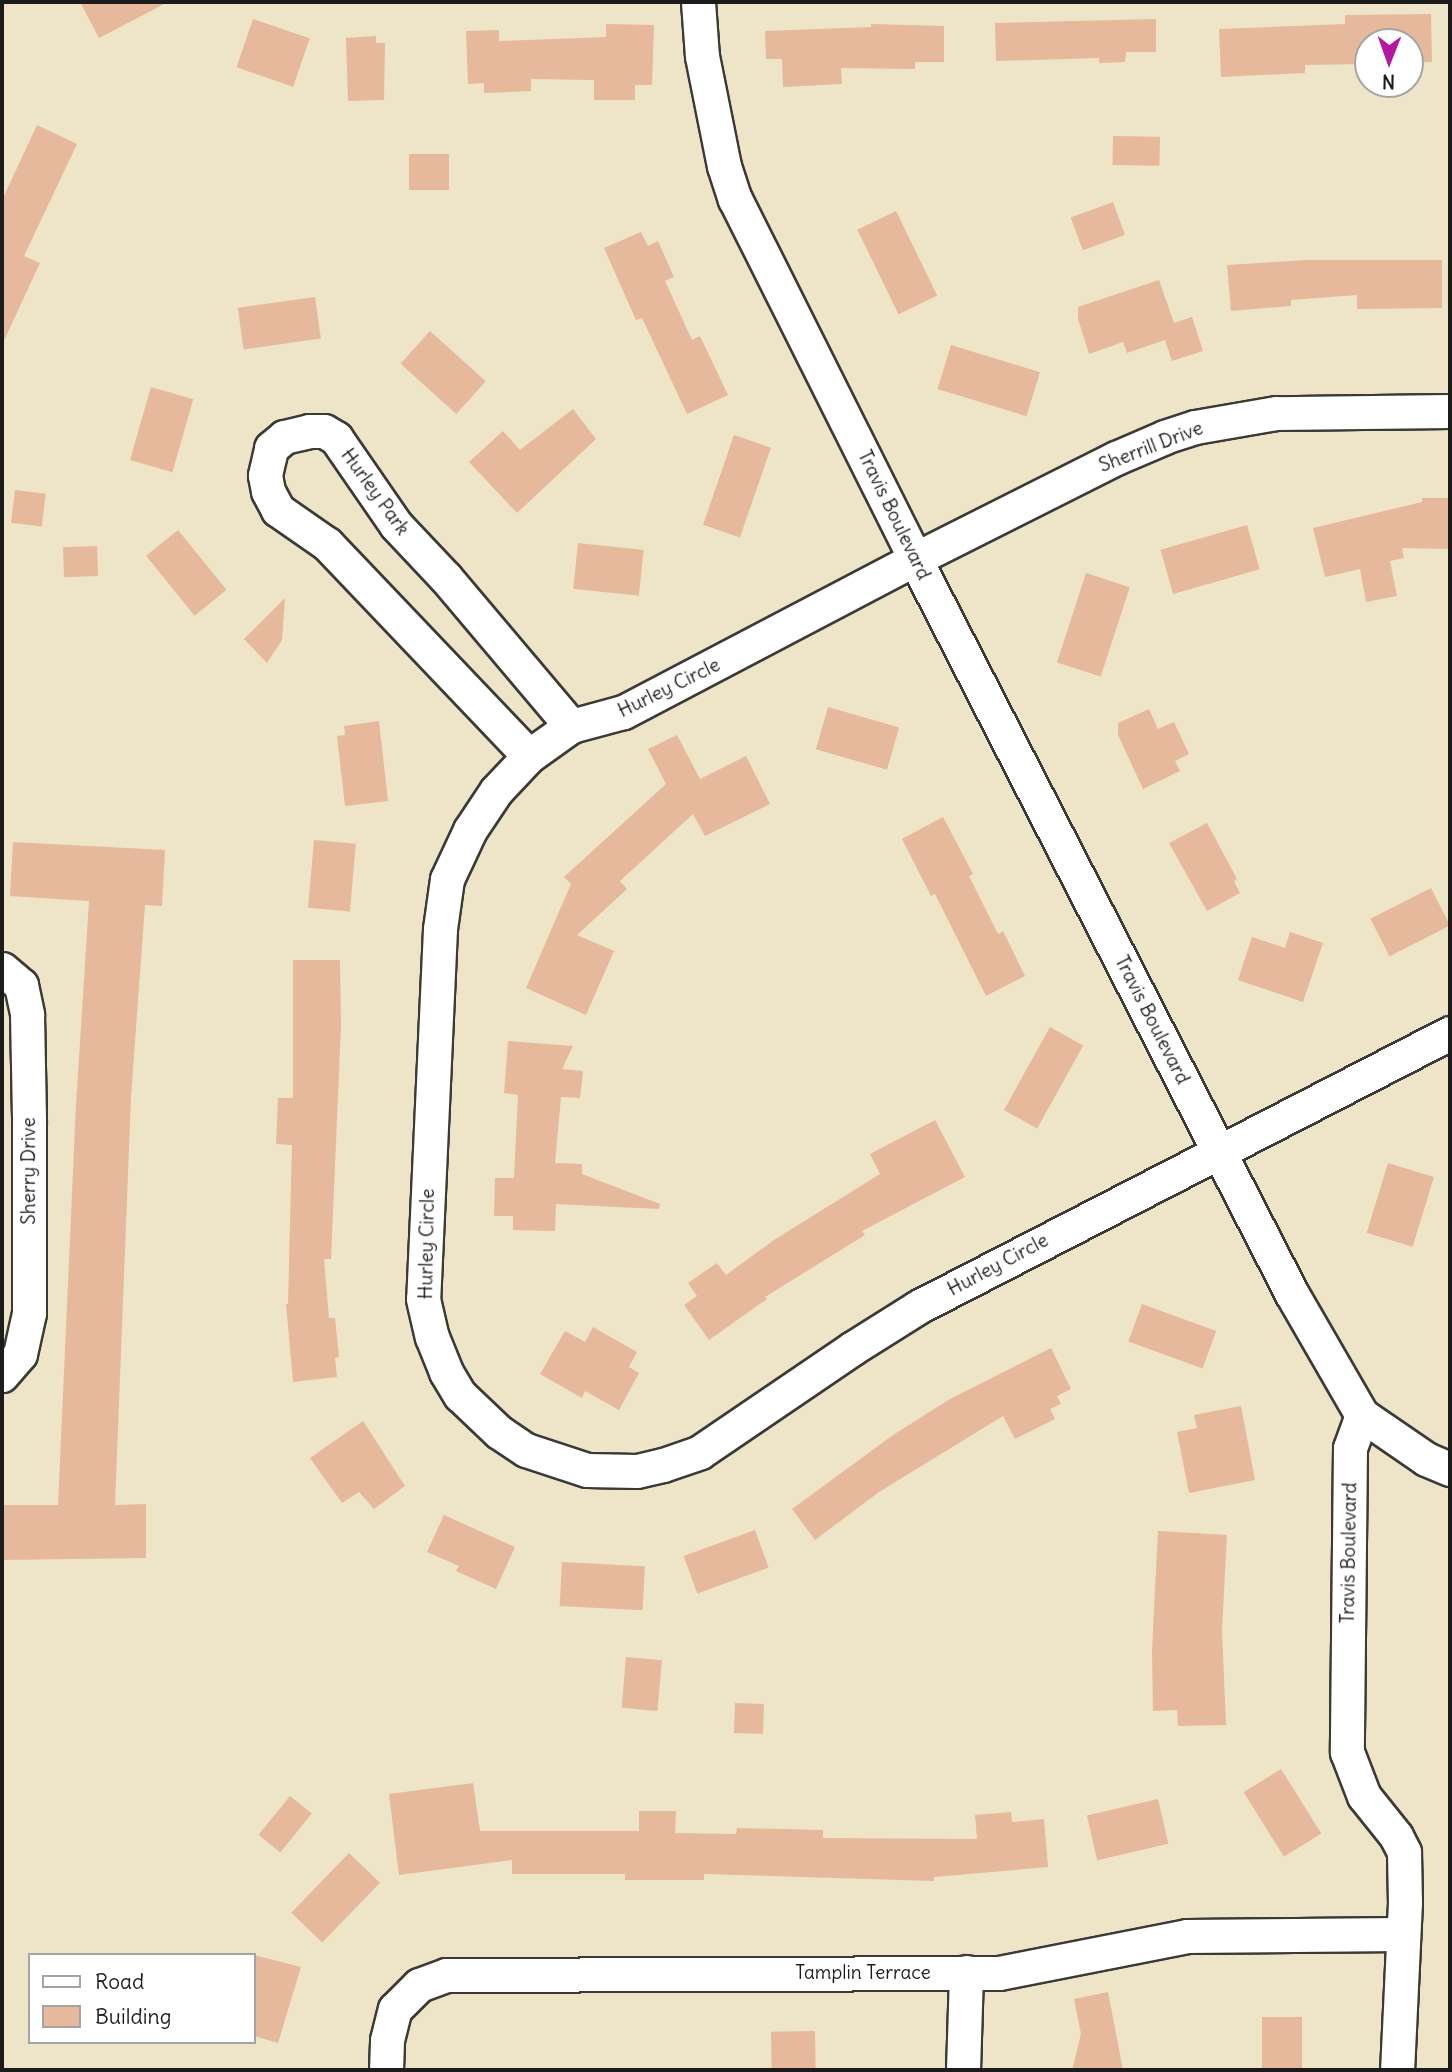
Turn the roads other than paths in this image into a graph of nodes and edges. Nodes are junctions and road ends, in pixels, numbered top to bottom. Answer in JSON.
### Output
{"nodes":[{"id":1,"x":698,"y":2,"type":"edge"},
{"id":2,"x":1450,"y":411,"type":"edge"},
{"id":3,"x":915,"y":559,"type":"junction"},
{"id":4,"x":571,"y":726,"type":"junction"},
{"id":5,"x":529,"y":757,"type":"junction"},
{"id":6,"x":2,"y":969,"type":"edge"},
{"id":7,"x":1450,"y":1033,"type":"edge"},
{"id":8,"x":1218,"y":1150,"type":"junction"},
{"id":9,"x":2,"y":1375,"type":"edge"},
{"id":10,"x":1362,"y":1415,"type":"junction"},
{"id":11,"x":1450,"y":1469,"type":"edge"},
{"id":12,"x":1402,"y":1934,"type":"junction"},
{"id":13,"x":966,"y":1972,"type":"junction"},
{"id":14,"x":386,"y":2070,"type":"edge"},
{"id":15,"x":963,"y":2070,"type":"edge"},
{"id":16,"x":1397,"y":2070,"type":"edge"}],
"edges":[{"from":1,"to":3,"type":"street","name":"Travis Boulevard"},
{"from":2,"to":3,"type":"street","name":"Sherrill Drive"},
{"from":3,"to":4,"type":"street","name":"Hurley Circle"},
{"from":3,"to":8,"type":"street","name":"Travis Boulevard"},
{"from":4,"to":5,"type":"street","name":"Hurley Circle"},
{"from":4,"to":5,"type":"street","name":"Hurley Park"},
{"from":5,"to":8,"type":"street","name":"Hurley Circle"},
{"from":6,"to":9,"type":"street","name":"Sherry Drive"},
{"from":7,"to":8,"type":"street","name":"Hurley Circle"},
{"from":8,"to":10,"type":"street","name":"Travis Boulevard"},
{"from":10,"to":11,"type":"street"},
{"from":10,"to":12,"type":"street","name":"Travis Boulevard"},
{"from":12,"to":13,"type":"street","name":"Tamplin Terrace"},
{"from":12,"to":16,"type":"street","name":"Travis Boulevard"},
{"from":13,"to":14,"type":"street","name":"Tamplin Terrace"},
{"from":13,"to":15,"type":"street"}]}
